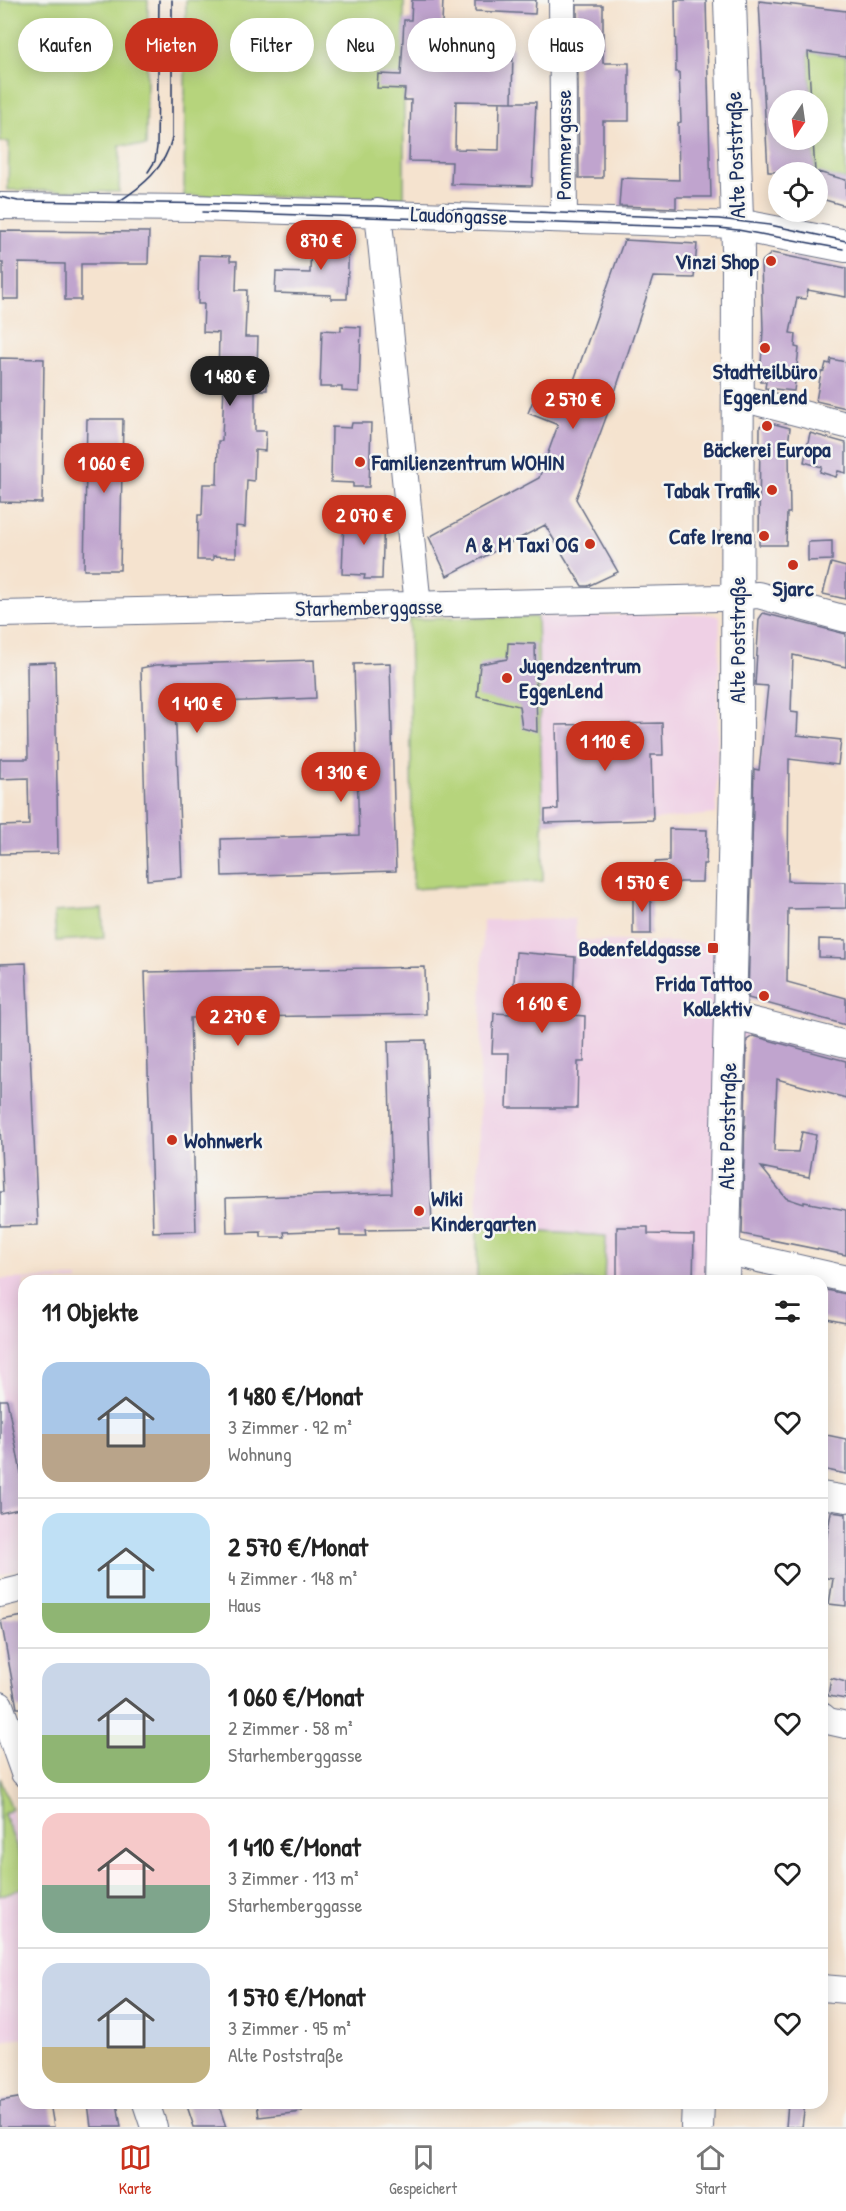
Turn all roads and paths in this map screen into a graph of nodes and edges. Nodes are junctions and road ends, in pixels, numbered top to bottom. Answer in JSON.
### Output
{"nodes":[{"id":1,"x":562,"y":0,"type":"edge"},
{"id":2,"x":730,"y":0,"type":"edge"},
{"id":3,"x":0,"y":206,"type":"edge"},
{"id":4,"x":378,"y":212,"type":"junction"},
{"id":5,"x":564,"y":219,"type":"junction"},
{"id":6,"x":738,"y":225,"type":"junction"},
{"id":7,"x":846,"y":246,"type":"edge"},
{"id":8,"x":737,"y":397,"type":"junction"},
{"id":9,"x":846,"y":425,"type":"edge"},
{"id":10,"x":737,"y":596,"type":"junction"},
{"id":11,"x":418,"y":606,"type":"junction"},
{"id":12,"x":0,"y":614,"type":"edge"},
{"id":13,"x":846,"y":619,"type":"edge"},
{"id":14,"x":730,"y":1015,"type":"junction"},
{"id":15,"x":846,"y":1044,"type":"edge"},
{"id":16,"x":723,"y":1266,"type":"edge"},
{"id":17,"x":808,"y":1275,"type":"edge"},
{"id":18,"x":828,"y":1277,"type":"edge"},
{"id":19,"x":846,"y":1279,"type":"edge"},
{"id":20,"x":828,"y":1496,"type":"edge"},
{"id":21,"x":846,"y":1499,"type":"edge"},
{"id":22,"x":18,"y":1590,"type":"edge"},
{"id":23,"x":0,"y":1594,"type":"edge"},
{"id":24,"x":0,"y":1706,"type":"edge"},
{"id":25,"x":828,"y":1722,"type":"edge"},
{"id":26,"x":846,"y":1725,"type":"edge"},
{"id":27,"x":4,"y":1729,"type":"edge"},
{"id":28,"x":18,"y":1760,"type":"edge"},
{"id":29,"x":828,"y":1988,"type":"edge"},
{"id":30,"x":846,"y":1990,"type":"edge"},
{"id":31,"x":148,"y":2109,"type":"edge"},
{"id":32,"x":698,"y":2109,"type":"edge"},
{"id":33,"x":154,"y":2127,"type":"edge"},
{"id":34,"x":697,"y":2127,"type":"edge"}],
"edges":[{"from":1,"to":5,"type":"street","name":"Pommergasse"},
{"from":2,"to":6,"type":"main road","name":"Alte Poststraße"},
{"from":3,"to":4,"type":"street","name":"Laudongasse"},
{"from":4,"to":5,"type":"street","name":"Laudongasse"},
{"from":4,"to":11,"type":"street"},
{"from":5,"to":6,"type":"street","name":"Laudongasse"},
{"from":6,"to":7,"type":"main road"},
{"from":6,"to":8,"type":"main road","name":"Alte Poststraße"},
{"from":8,"to":9,"type":"street"},
{"from":8,"to":10,"type":"main road","name":"Alte Poststraße"},
{"from":10,"to":11,"type":"street","name":"Starhemberggasse"},
{"from":10,"to":13,"type":"street","name":"Starhemberggasse"},
{"from":10,"to":14,"type":"main road","name":"Alte Poststraße"},
{"from":11,"to":12,"type":"street","name":"Starhemberggasse"},
{"from":14,"to":15,"type":"street"},
{"from":14,"to":16,"type":"main road","name":"Alte Poststraße"},
{"from":16,"to":17,"type":"street"},
{"from":18,"to":19,"type":"street"},
{"from":20,"to":21,"type":"street"},
{"from":22,"to":23,"type":"street"},
{"from":24,"to":27,"type":"street"},
{"from":25,"to":26,"type":"street"},
{"from":27,"to":28,"type":"street"},
{"from":29,"to":30,"type":"street"},
{"from":31,"to":33,"type":"street"},
{"from":32,"to":34,"type":"main road"}]}
